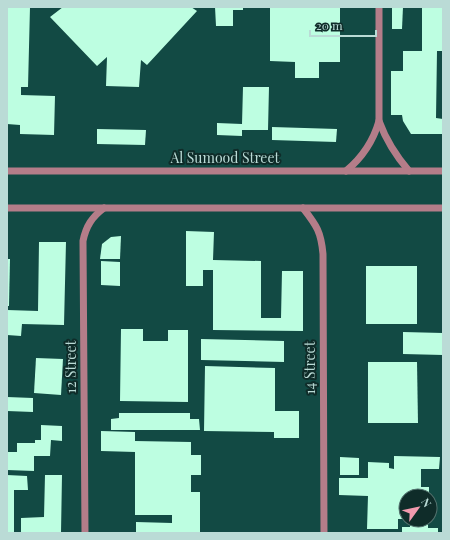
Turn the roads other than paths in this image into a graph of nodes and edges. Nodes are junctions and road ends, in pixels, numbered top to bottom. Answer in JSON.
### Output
{"nodes":[{"id":1,"x":380,"y":7,"type":"edge"},
{"id":2,"x":379,"y":121,"type":"junction"},
{"id":3,"x":7,"y":171,"type":"edge"},
{"id":4,"x":346,"y":171,"type":"junction"},
{"id":5,"x":409,"y":171,"type":"junction"},
{"id":6,"x":443,"y":171,"type":"edge"},
{"id":7,"x":7,"y":208,"type":"edge"},
{"id":8,"x":104,"y":208,"type":"junction"},
{"id":9,"x":303,"y":208,"type":"junction"},
{"id":10,"x":443,"y":208,"type":"edge"},
{"id":11,"x":85,"y":533,"type":"edge"},
{"id":12,"x":324,"y":533,"type":"edge"}],
"edges":[{"from":1,"to":2,"type":"street"},
{"from":2,"to":4,"type":"street"},
{"from":2,"to":5,"type":"street"},
{"from":3,"to":4,"type":"street","name":"Al Sumood Street"},
{"from":4,"to":5,"type":"street","name":"Al Sumood Street"},
{"from":5,"to":6,"type":"street","name":"Al Sumood Street"},
{"from":7,"to":8,"type":"street"},
{"from":8,"to":9,"type":"street"},
{"from":8,"to":11,"type":"street","name":"12 Street"},
{"from":9,"to":10,"type":"street"},
{"from":9,"to":12,"type":"street","name":"14 Street"}]}
